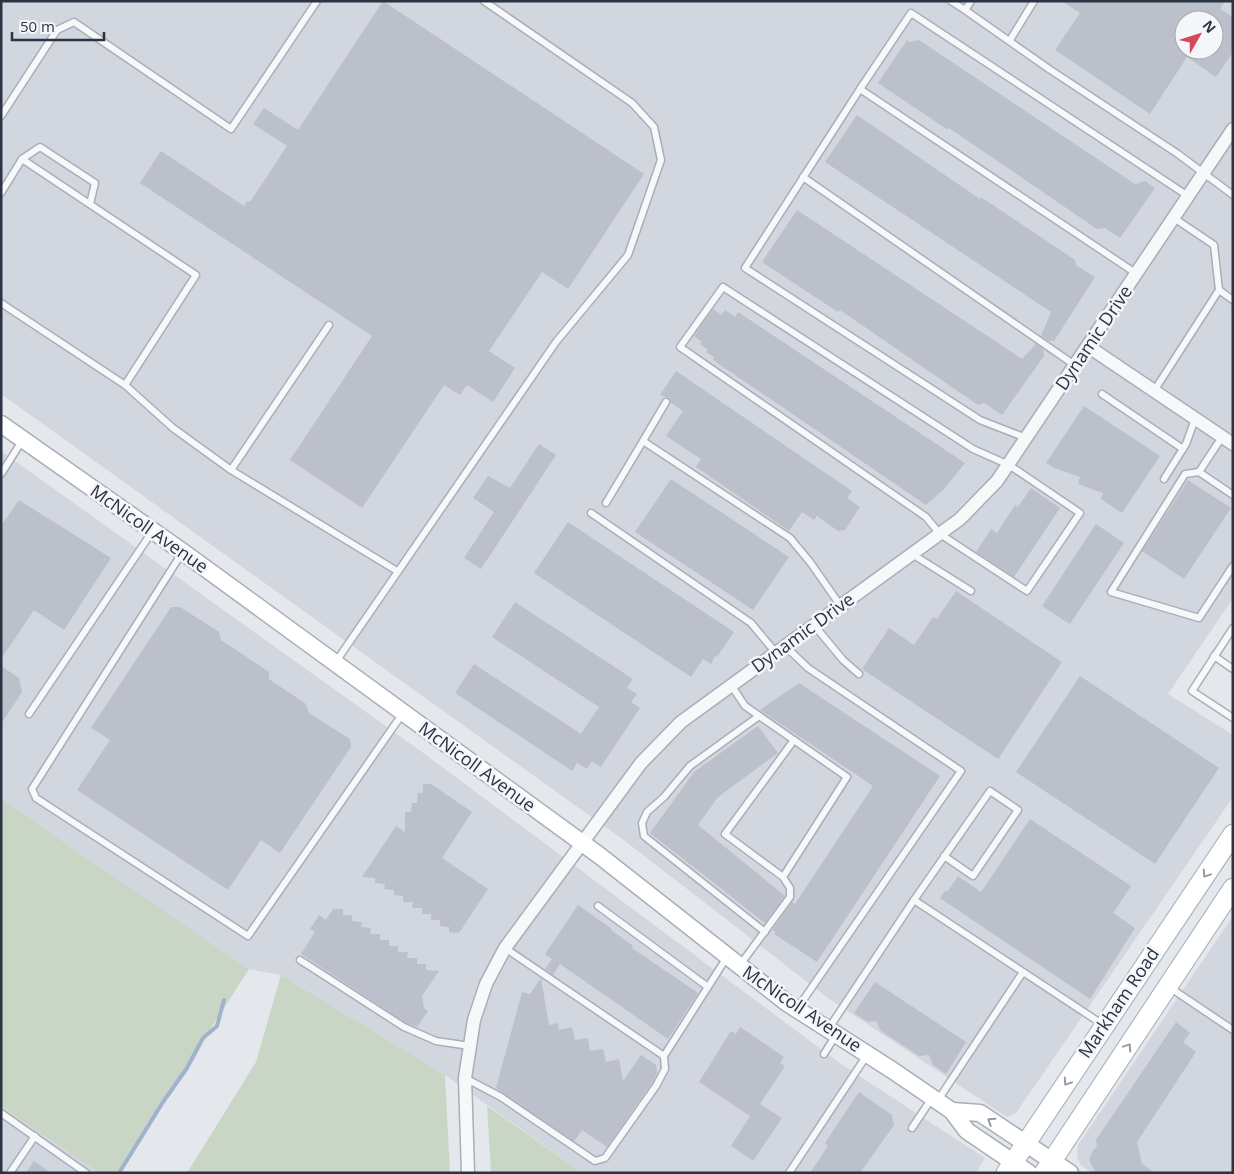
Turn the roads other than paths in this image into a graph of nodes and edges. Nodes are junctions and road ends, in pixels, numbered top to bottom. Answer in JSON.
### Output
{"nodes":[{"id":1,"x":317,"y":1,"type":"edge"},
{"id":2,"x":484,"y":1,"type":"edge"},
{"id":3,"x":951,"y":1,"type":"edge"},
{"id":4,"x":971,"y":1,"type":"edge"},
{"id":5,"x":1034,"y":1,"type":"edge"},
{"id":6,"x":965,"y":10,"type":"junction"},
{"id":7,"x":1010,"y":40,"type":"junction"},
{"id":8,"x":860,"y":89,"type":"junction"},
{"id":9,"x":1,"y":116,"type":"edge"},
{"id":10,"x":1233,"y":129,"type":"edge"},
{"id":11,"x":22,"y":160,"type":"junction"},
{"id":12,"x":1203,"y":174,"type":"junction"},
{"id":13,"x":803,"y":177,"type":"junction"},
{"id":14,"x":1,"y":192,"type":"edge"},
{"id":15,"x":1233,"y":194,"type":"edge"},
{"id":16,"x":1188,"y":196,"type":"junction"},
{"id":17,"x":90,"y":204,"type":"junction"},
{"id":18,"x":1174,"y":218,"type":"junction"},
{"id":19,"x":1137,"y":274,"type":"junction"},
{"id":20,"x":1219,"y":290,"type":"junction"},
{"id":21,"x":1233,"y":300,"type":"edge"},
{"id":22,"x":1,"y":303,"type":"edge"},
{"id":23,"x":330,"y":325,"type":"dead end"},
{"id":24,"x":1089,"y":347,"type":"junction"},
{"id":25,"x":1076,"y":366,"type":"junction"},
{"id":26,"x":125,"y":385,"type":"junction"},
{"id":27,"x":1154,"y":391,"type":"junction"},
{"id":28,"x":1102,"y":394,"type":"dead end"},
{"id":29,"x":666,"y":402,"type":"dead end"},
{"id":30,"x":1196,"y":419,"type":"junction"},
{"id":31,"x":1,"y":424,"type":"edge"},
{"id":32,"x":1027,"y":438,"type":"junction"},
{"id":33,"x":23,"y":440,"type":"junction"},
{"id":34,"x":643,"y":441,"type":"junction"},
{"id":35,"x":1228,"y":441,"type":"edge"},
{"id":36,"x":1183,"y":449,"type":"junction"},
{"id":37,"x":1009,"y":465,"type":"junction"},
{"id":38,"x":231,"y":470,"type":"junction"},
{"id":39,"x":1199,"y":472,"type":"junction"},
{"id":40,"x":1,"y":474,"type":"edge"},
{"id":41,"x":1164,"y":480,"type":"dead end"},
{"id":42,"x":1233,"y":495,"type":"edge"},
{"id":43,"x":606,"y":503,"type":"dead end"},
{"id":44,"x":592,"y":513,"type":"dead end"},
{"id":45,"x":152,"y":531,"type":"junction"},
{"id":46,"x":940,"y":534,"type":"junction"},
{"id":47,"x":183,"y":552,"type":"junction"},
{"id":48,"x":912,"y":554,"type":"junction"},
{"id":49,"x":1233,"y":566,"type":"edge"},
{"id":50,"x":397,"y":571,"type":"junction"},
{"id":51,"x":971,"y":591,"type":"dead end"},
{"id":52,"x":840,"y":605,"type":"junction"},
{"id":53,"x":814,"y":625,"type":"junction"},
{"id":54,"x":1233,"y":628,"type":"edge"},
{"id":55,"x":781,"y":648,"type":"junction"},
{"id":56,"x":1214,"y":656,"type":"junction"},
{"id":57,"x":335,"y":663,"type":"junction"},
{"id":58,"x":1233,"y":669,"type":"edge"},
{"id":59,"x":859,"y":674,"type":"dead end"},
{"id":60,"x":731,"y":685,"type":"junction"},
{"id":61,"x":403,"y":713,"type":"junction"},
{"id":62,"x":29,"y":714,"type":"dead end"},
{"id":63,"x":759,"y":716,"type":"junction"},
{"id":64,"x":1233,"y":718,"type":"edge"},
{"id":65,"x":794,"y":740,"type":"junction"},
{"id":66,"x":1233,"y":834,"type":"edge"},
{"id":67,"x":583,"y":844,"type":"junction"},
{"id":68,"x":944,"y":856,"type":"junction"},
{"id":69,"x":783,"y":877,"type":"junction"},
{"id":70,"x":1233,"y":888,"type":"edge"},
{"id":71,"x":914,"y":900,"type":"junction"},
{"id":72,"x":598,"y":906,"type":"dead end"},
{"id":73,"x":765,"y":932,"type":"junction"},
{"id":74,"x":505,"y":948,"type":"junction"},
{"id":75,"x":300,"y":960,"type":"dead end"},
{"id":76,"x":734,"y":962,"type":"junction"},
{"id":77,"x":1023,"y":972,"type":"junction"},
{"id":78,"x":708,"y":987,"type":"junction"},
{"id":79,"x":1168,"y":987,"type":"junction"},
{"id":80,"x":797,"y":1009,"type":"junction"},
{"id":81,"x":1104,"y":1026,"type":"junction"},
{"id":82,"x":1233,"y":1030,"type":"edge"},
{"id":83,"x":833,"y":1032,"type":"junction"},
{"id":84,"x":470,"y":1046,"type":"junction"},
{"id":85,"x":824,"y":1054,"type":"dead end"},
{"id":86,"x":868,"y":1054,"type":"junction"},
{"id":87,"x":664,"y":1056,"type":"junction"},
{"id":88,"x":466,"y":1078,"type":"junction"},
{"id":89,"x":935,"y":1099,"type":"junction"},
{"id":90,"x":952,"y":1111,"type":"junction"},
{"id":91,"x":1,"y":1113,"type":"edge"},
{"id":92,"x":912,"y":1128,"type":"dead end"},
{"id":93,"x":35,"y":1136,"type":"junction"},
{"id":94,"x":1026,"y":1143,"type":"junction"},
{"id":95,"x":1048,"y":1166,"type":"edge"},
{"id":96,"x":1009,"y":1167,"type":"edge"},
{"id":97,"x":10,"y":1173,"type":"edge"},
{"id":98,"x":86,"y":1173,"type":"edge"},
{"id":99,"x":468,"y":1173,"type":"edge"},
{"id":100,"x":789,"y":1173,"type":"edge"},
{"id":101,"x":1029,"y":1173,"type":"edge"},
{"id":102,"x":1070,"y":1173,"type":"edge"}],
"edges":[{"from":1,"to":9,"type":"lane"},
{"from":2,"to":50,"type":"lane"},
{"from":3,"to":6,"type":"lane"},
{"from":4,"to":6,"type":"lane"},
{"from":5,"to":7,"type":"lane"},
{"from":6,"to":7,"type":"lane"},
{"from":7,"to":12,"type":"lane"},
{"from":8,"to":13,"type":"lane"},
{"from":8,"to":16,"type":"lane"},
{"from":8,"to":19,"type":"lane"},
{"from":10,"to":12,"type":"street","name":"Dynamic Drive"},
{"from":11,"to":14,"type":"lane"},
{"from":11,"to":17,"type":"lane"},
{"from":11,"to":17,"type":"lane"},
{"from":12,"to":15,"type":"lane"},
{"from":12,"to":16,"type":"street","name":"Dynamic Drive"},
{"from":13,"to":25,"type":"lane"},
{"from":13,"to":32,"type":"lane"},
{"from":16,"to":18,"type":"street","name":"Dynamic Drive"},
{"from":17,"to":26,"type":"lane"},
{"from":18,"to":19,"type":"street","name":"Dynamic Drive"},
{"from":18,"to":20,"type":"lane"},
{"from":19,"to":24,"type":"street","name":"Dynamic Drive"},
{"from":20,"to":21,"type":"lane"},
{"from":20,"to":27,"type":"lane"},
{"from":22,"to":26,"type":"lane"},
{"from":23,"to":38,"type":"lane"},
{"from":24,"to":25,"type":"street","name":"Dynamic Drive"},
{"from":24,"to":27,"type":"street"},
{"from":25,"to":32,"type":"street","name":"Dynamic Drive"},
{"from":26,"to":38,"type":"lane"},
{"from":27,"to":30,"type":"street"},
{"from":28,"to":36,"type":"lane"},
{"from":29,"to":34,"type":"lane"},
{"from":30,"to":35,"type":"street"},
{"from":30,"to":36,"type":"lane"},
{"from":31,"to":33,"type":"main road","name":"McNicoll Avenue"},
{"from":32,"to":37,"type":"street","name":"Dynamic Drive"},
{"from":33,"to":40,"type":"lane"},
{"from":33,"to":45,"type":"main road","name":"McNicoll Avenue"},
{"from":34,"to":43,"type":"lane"},
{"from":34,"to":52,"type":"lane"},
{"from":35,"to":39,"type":"lane"},
{"from":36,"to":41,"type":"lane"},
{"from":37,"to":46,"type":"street","name":"Dynamic Drive"},
{"from":37,"to":46,"type":"lane"},
{"from":37,"to":46,"type":"lane"},
{"from":38,"to":50,"type":"lane"},
{"from":39,"to":42,"type":"lane"},
{"from":39,"to":49,"type":"lane"},
{"from":44,"to":55,"type":"lane"},
{"from":45,"to":47,"type":"main road","name":"McNicoll Avenue"},
{"from":45,"to":62,"type":"lane"},
{"from":46,"to":48,"type":"street","name":"Dynamic Drive"},
{"from":47,"to":57,"type":"main road","name":"McNicoll Avenue"},
{"from":47,"to":61,"type":"lane"},
{"from":48,"to":51,"type":"lane"},
{"from":48,"to":52,"type":"street","name":"Dynamic Drive"},
{"from":50,"to":57,"type":"lane"},
{"from":52,"to":53,"type":"street","name":"Dynamic Drive"},
{"from":53,"to":55,"type":"street","name":"Dynamic Drive"},
{"from":53,"to":59,"type":"lane"},
{"from":54,"to":56,"type":"lane"},
{"from":55,"to":60,"type":"street","name":"Dynamic Drive"},
{"from":55,"to":80,"type":"lane"},
{"from":56,"to":58,"type":"lane"},
{"from":56,"to":64,"type":"lane"},
{"from":57,"to":61,"type":"main road","name":"McNicoll Avenue"},
{"from":60,"to":63,"type":"lane"},
{"from":60,"to":67,"type":"street","name":"Dynamic Drive"},
{"from":61,"to":67,"type":"main road","name":"McNicoll Avenue"},
{"from":63,"to":65,"type":"lane"},
{"from":63,"to":73,"type":"lane"},
{"from":65,"to":69,"type":"lane"},
{"from":65,"to":69,"type":"lane"},
{"from":66,"to":81,"type":"main road","name":"Markham Road","one_way":true},
{"from":67,"to":74,"type":"street","name":"Dynamic Drive"},
{"from":67,"to":76,"type":"main road","name":"McNicoll Avenue"},
{"from":68,"to":68,"type":"lane"},
{"from":68,"to":71,"type":"lane"},
{"from":69,"to":73,"type":"lane"},
{"from":70,"to":79,"type":"main road","name":"Markham Road"},
{"from":71,"to":77,"type":"lane"},
{"from":71,"to":83,"type":"lane"},
{"from":72,"to":78,"type":"lane"},
{"from":73,"to":76,"type":"lane"},
{"from":74,"to":84,"type":"street","name":"Dynamic Drive"},
{"from":74,"to":87,"type":"lane"},
{"from":75,"to":84,"type":"lane"},
{"from":76,"to":78,"type":"lane"},
{"from":76,"to":80,"type":"main road","name":"McNicoll Avenue"},
{"from":77,"to":81,"type":"lane"},
{"from":77,"to":89,"type":"lane"},
{"from":78,"to":87,"type":"lane"},
{"from":79,"to":82,"type":"lane"},
{"from":95,"to":79,"type":"main road","name":"Markham Road","one_way":true},
{"from":80,"to":83,"type":"main road","name":"McNicoll Avenue"},
{"from":81,"to":94,"type":"main road","name":"Markham Road","one_way":true},
{"from":83,"to":85,"type":"lane"},
{"from":83,"to":86,"type":"main road","name":"McNicoll Avenue"},
{"from":84,"to":88,"type":"street","name":"Dynamic Drive"},
{"from":86,"to":89,"type":"main road","name":"McNicoll Avenue"},
{"from":86,"to":100,"type":"lane"},
{"from":87,"to":88,"type":"lane"},
{"from":88,"to":99,"type":"street","name":"Dynamic Drive"},
{"from":89,"to":90,"type":"main road","name":"McNicoll Avenue"},
{"from":89,"to":92,"type":"lane"},
{"from":94,"to":90,"type":"main road","one_way":true},
{"from":90,"to":96,"type":"main road","name":"McNicoll Avenue"},
{"from":91,"to":93,"type":"lane"},
{"from":93,"to":97,"type":"lane"},
{"from":93,"to":98,"type":"lane"},
{"from":94,"to":95,"type":"main road"},
{"from":94,"to":96,"type":"main road","name":"Markham Road"},
{"from":95,"to":102,"type":"main road"},
{"from":96,"to":101,"type":"main road","name":"McNicoll Avenue"}]}
